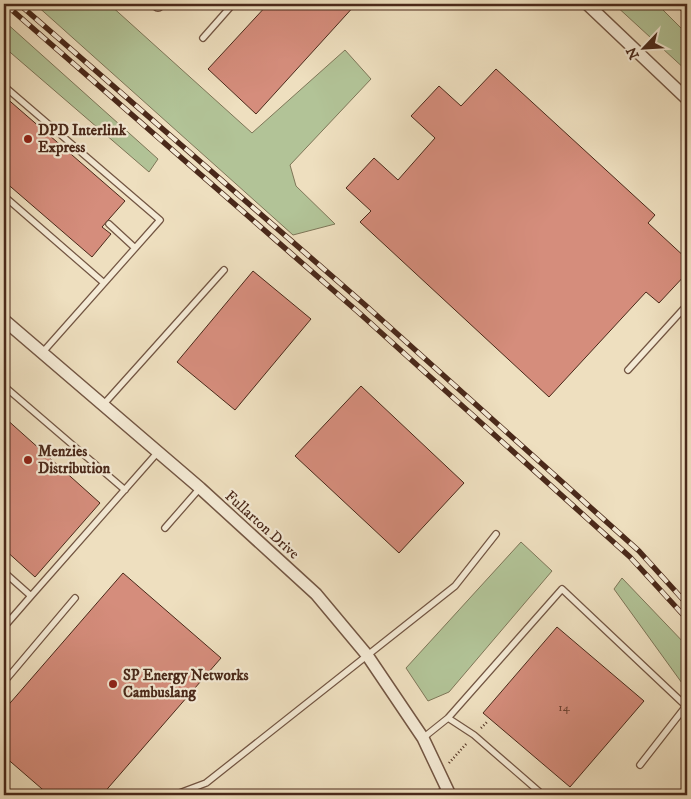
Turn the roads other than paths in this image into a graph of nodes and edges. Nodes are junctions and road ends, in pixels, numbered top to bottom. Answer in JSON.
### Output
{"nodes":[{"id":1,"x":234,"y":4,"type":"edge"},
{"id":2,"x":587,"y":4,"type":"edge"},
{"id":3,"x":202,"y":38,"type":"dead end"},
{"id":4,"x":4,"y":86,"type":"edge"},
{"id":5,"x":687,"y":99,"type":"edge"},
{"id":6,"x":4,"y":196,"type":"edge"},
{"id":7,"x":108,"y":224,"type":"dead end"},
{"id":8,"x":135,"y":248,"type":"junction"},
{"id":9,"x":224,"y":270,"type":"dead end"},
{"id":10,"x":104,"y":283,"type":"junction"},
{"id":11,"x":687,"y":305,"type":"edge"},
{"id":12,"x":4,"y":320,"type":"edge"},
{"id":13,"x":42,"y":353,"type":"junction"},
{"id":14,"x":628,"y":370,"type":"dead end"},
{"id":15,"x":4,"y":386,"type":"edge"},
{"id":16,"x":103,"y":405,"type":"junction"},
{"id":17,"x":158,"y":452,"type":"junction"},
{"id":18,"x":200,"y":488,"type":"junction"},
{"id":19,"x":125,"y":490,"type":"junction"},
{"id":20,"x":165,"y":528,"type":"dead end"},
{"id":21,"x":496,"y":534,"type":"dead end"},
{"id":22,"x":4,"y":572,"type":"edge"},
{"id":23,"x":31,"y":596,"type":"junction"},
{"id":24,"x":75,"y":598,"type":"dead end"},
{"id":25,"x":4,"y":627,"type":"edge"},
{"id":26,"x":367,"y":654,"type":"junction"},
{"id":27,"x":4,"y":682,"type":"edge"},
{"id":28,"x":448,"y":718,"type":"junction"},
{"id":29,"x":423,"y":738,"type":"junction"},
{"id":30,"x":640,"y":765,"type":"dead end"},
{"id":31,"x":449,"y":792,"type":"edge"},
{"id":32,"x":174,"y":795,"type":"edge"},
{"id":33,"x":335,"y":795,"type":"edge"},
{"id":34,"x":350,"y":795,"type":"edge"},
{"id":35,"x":434,"y":795,"type":"edge"},
{"id":36,"x":543,"y":795,"type":"edge"}],
"edges":[{"from":1,"to":3,"type":"lane"},
{"from":2,"to":5,"type":"street"},
{"from":4,"to":8,"type":"lane"},
{"from":6,"to":10,"type":"lane"},
{"from":7,"to":8,"type":"lane"},
{"from":8,"to":10,"type":"lane"},
{"from":9,"to":16,"type":"lane"},
{"from":10,"to":13,"type":"lane"},
{"from":11,"to":14,"type":"lane"},
{"from":12,"to":13,"type":"street","name":"Fullarton Drive"},
{"from":13,"to":16,"type":"street","name":"Fullarton Drive"},
{"from":15,"to":19,"type":"lane"},
{"from":16,"to":17,"type":"street","name":"Fullarton Drive"},
{"from":17,"to":18,"type":"street","name":"Fullarton Drive"},
{"from":17,"to":19,"type":"lane"},
{"from":18,"to":20,"type":"lane"},
{"from":18,"to":26,"type":"street","name":"Fullarton Drive"},
{"from":19,"to":23,"type":"lane"},
{"from":21,"to":26,"type":"lane"},
{"from":22,"to":23,"type":"lane"},
{"from":23,"to":25,"type":"lane"},
{"from":24,"to":27,"type":"lane"},
{"from":26,"to":29,"type":"street","name":"Fullarton Drive"},
{"from":26,"to":32,"type":"lane"},
{"from":28,"to":29,"type":"lane"},
{"from":28,"to":30,"type":"lane"},
{"from":28,"to":36,"type":"lane"},
{"from":29,"to":31,"type":"street","name":"Fullarton Drive"},
{"from":31,"to":35,"type":"lane"},
{"from":33,"to":34,"type":"lane"}]}
